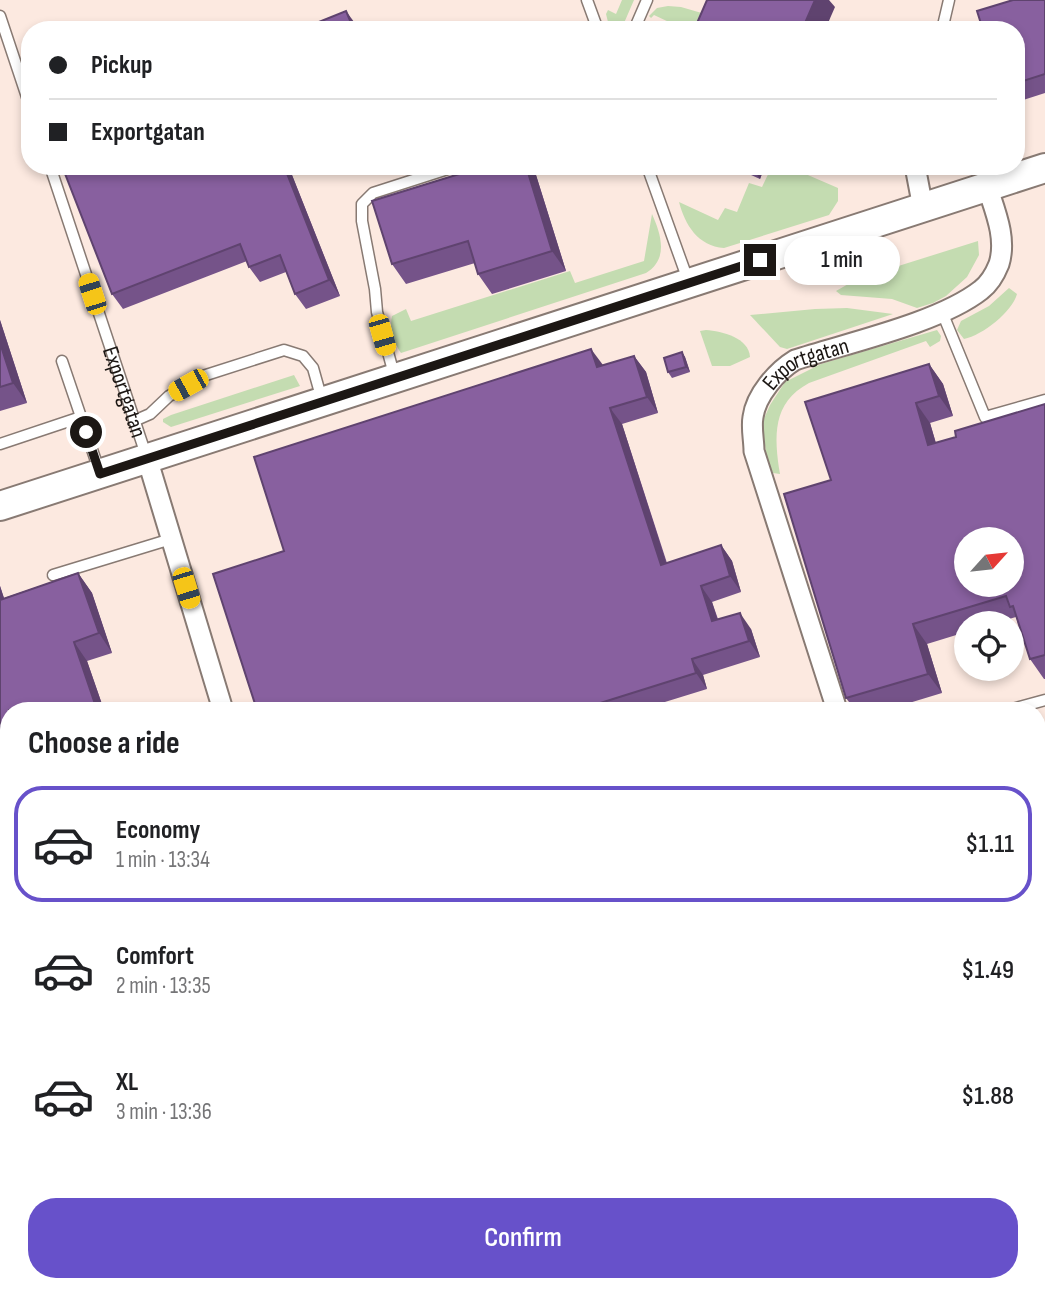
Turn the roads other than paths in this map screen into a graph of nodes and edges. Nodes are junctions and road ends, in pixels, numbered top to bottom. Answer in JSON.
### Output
{"nodes":[{"id":1,"x":587,"y":0,"type":"edge"},
{"id":2,"x":647,"y":0,"type":"edge"},
{"id":3,"x":949,"y":0,"type":"edge"},
{"id":4,"x":0,"y":16,"type":"edge"},
{"id":5,"x":595,"y":21,"type":"edge"},
{"id":6,"x":638,"y":21,"type":"edge"},
{"id":7,"x":944,"y":21,"type":"edge"},
{"id":8,"x":21,"y":79,"type":"edge"},
{"id":9,"x":1045,"y":168,"type":"edge"},
{"id":10,"x":1025,"y":174,"type":"edge"},
{"id":11,"x":53,"y":175,"type":"edge"},
{"id":12,"x":429,"y":175,"type":"edge"},
{"id":13,"x":650,"y":175,"type":"edge"},
{"id":14,"x":917,"y":175,"type":"edge"},
{"id":15,"x":1022,"y":175,"type":"edge"},
{"id":16,"x":987,"y":186,"type":"junction"},
{"id":17,"x":923,"y":208,"type":"junction"},
{"id":18,"x":690,"y":284,"type":"junction"},
{"id":19,"x":942,"y":311,"type":"junction"},
{"id":20,"x":62,"y":361,"type":"dead end"},
{"id":21,"x":395,"y":378,"type":"junction"},
{"id":22,"x":1045,"y":400,"type":"edge"},
{"id":23,"x":323,"y":402,"type":"junction"},
{"id":24,"x":81,"y":416,"type":"junction"},
{"id":25,"x":134,"y":421,"type":"junction"},
{"id":26,"x":0,"y":444,"type":"edge"},
{"id":27,"x":147,"y":458,"type":"junction"},
{"id":28,"x":100,"y":474,"type":"junction"},
{"id":29,"x":0,"y":506,"type":"edge"},
{"id":30,"x":171,"y":539,"type":"junction"},
{"id":31,"x":53,"y":575,"type":"dead end"},
{"id":32,"x":221,"y":702,"type":"edge"},
{"id":33,"x":834,"y":702,"type":"edge"}],
"edges":[{"from":1,"to":5,"type":"lane"},
{"from":2,"to":6,"type":"lane"},
{"from":3,"to":7,"type":"lane"},
{"from":4,"to":8,"type":"lane"},
{"from":9,"to":10,"type":"street","name":"Exportgatan"},
{"from":11,"to":25,"type":"lane","name":"Exportgatan"},
{"from":12,"to":21,"type":"lane"},
{"from":13,"to":18,"type":"lane"},
{"from":14,"to":17,"type":"street"},
{"from":15,"to":16,"type":"street","name":"Exportgatan"},
{"from":16,"to":17,"type":"street","name":"Exportgatan"},
{"from":16,"to":19,"type":"street","name":"Exportgatan"},
{"from":17,"to":18,"type":"street","name":"Exportgatan"},
{"from":18,"to":21,"type":"street","name":"Exportgatan"},
{"from":19,"to":22,"type":"lane"},
{"from":19,"to":33,"type":"street","name":"Exportgatan"},
{"from":20,"to":24,"type":"lane"},
{"from":21,"to":23,"type":"street","name":"Exportgatan"},
{"from":23,"to":25,"type":"lane"},
{"from":23,"to":27,"type":"street","name":"Exportgatan"},
{"from":24,"to":26,"type":"lane"},
{"from":24,"to":28,"type":"lane"},
{"from":25,"to":27,"type":"lane","name":"Exportgatan"},
{"from":27,"to":28,"type":"street","name":"Exportgatan"},
{"from":27,"to":30,"type":"street","name":"Exportgatan"},
{"from":28,"to":29,"type":"street","name":"Exportgatan"},
{"from":30,"to":31,"type":"lane"},
{"from":30,"to":32,"type":"street","name":"Exportgatan"}]}
